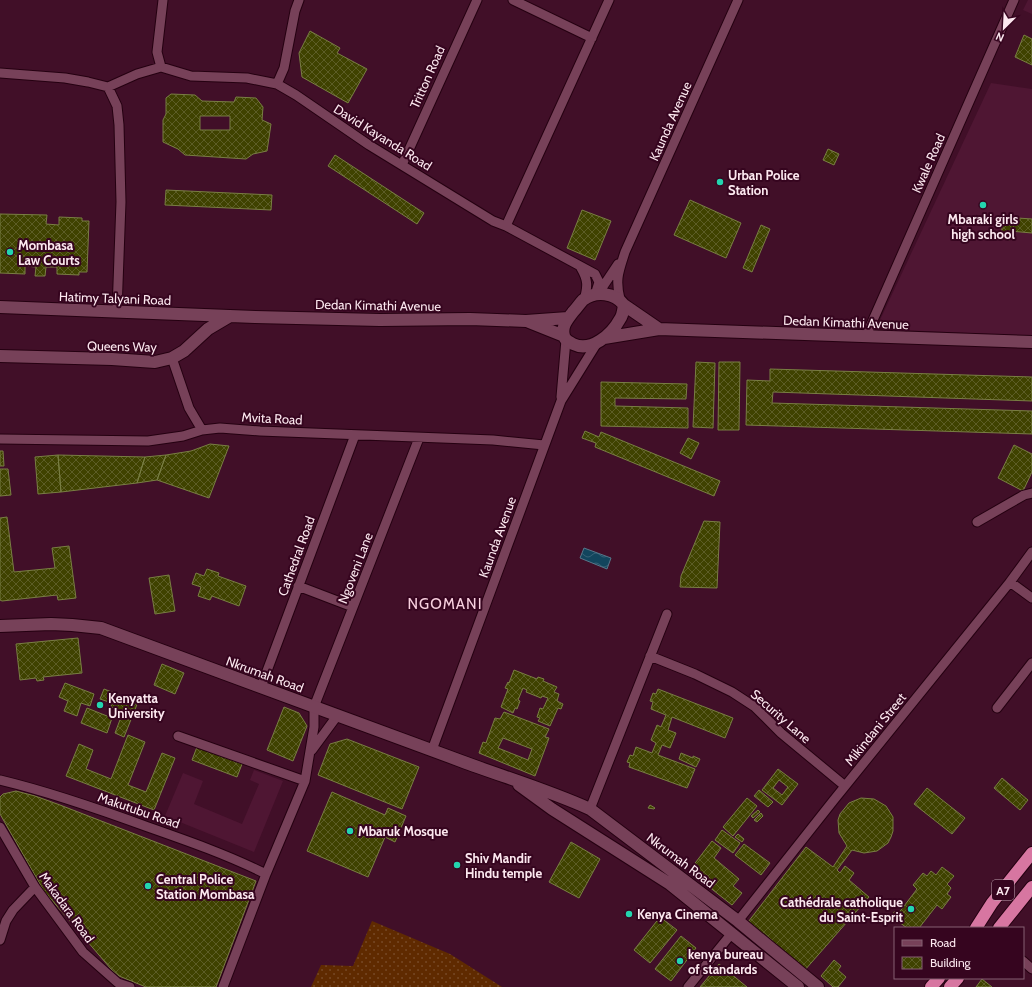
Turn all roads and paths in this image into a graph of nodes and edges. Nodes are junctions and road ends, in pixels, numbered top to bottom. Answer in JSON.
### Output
{"nodes":[{"id":1,"x":163,"y":0,"type":"edge"},
{"id":2,"x":299,"y":0,"type":"edge"},
{"id":3,"x":477,"y":0,"type":"edge"},
{"id":4,"x":513,"y":0,"type":"edge"},
{"id":5,"x":609,"y":0,"type":"edge"},
{"id":6,"x":738,"y":0,"type":"edge"},
{"id":7,"x":1014,"y":0,"type":"edge"},
{"id":8,"x":592,"y":38,"type":"junction"},
{"id":9,"x":161,"y":67,"type":"junction"},
{"id":10,"x":0,"y":73,"type":"edge"},
{"id":11,"x":277,"y":84,"type":"junction"},
{"id":12,"x":108,"y":87,"type":"junction"},
{"id":13,"x":402,"y":165,"type":"junction"},
{"id":14,"x":506,"y":226,"type":"junction"},
{"id":15,"x":625,"y":252,"type":"junction"},
{"id":16,"x":592,"y":296,"type":"junction"},
{"id":17,"x":622,"y":302,"type":"junction"},
{"id":18,"x":0,"y":307,"type":"edge"},
{"id":19,"x":117,"y":312,"type":"junction"},
{"id":20,"x":186,"y":314,"type":"junction"},
{"id":21,"x":230,"y":316,"type":"junction"},
{"id":22,"x":568,"y":318,"type":"junction"},
{"id":23,"x":526,"y":321,"type":"junction"},
{"id":24,"x":659,"y":329,"type":"junction"},
{"id":25,"x":866,"y":336,"type":"junction"},
{"id":26,"x":199,"y":337,"type":"junction"},
{"id":27,"x":565,"y":338,"type":"junction"},
{"id":28,"x":600,"y":341,"type":"junction"},
{"id":29,"x":1032,"y":342,"type":"edge"},
{"id":30,"x":0,"y":356,"type":"edge"},
{"id":31,"x":172,"y":358,"type":"junction"},
{"id":32,"x":561,"y":401,"type":"junction"},
{"id":33,"x":202,"y":430,"type":"junction"},
{"id":34,"x":355,"y":435,"type":"junction"},
{"id":35,"x":419,"y":438,"type":"junction"},
{"id":36,"x":0,"y":439,"type":"edge"},
{"id":37,"x":544,"y":445,"type":"junction"},
{"id":38,"x":1032,"y":493,"type":"edge"},
{"id":39,"x":977,"y":522,"type":"dead end"},
{"id":40,"x":1032,"y":552,"type":"edge"},
{"id":41,"x":1010,"y":582,"type":"junction"},
{"id":42,"x":298,"y":586,"type":"junction"},
{"id":43,"x":1032,"y":598,"type":"edge"},
{"id":44,"x":354,"y":607,"type":"junction"},
{"id":45,"x":667,"y":614,"type":"dead end"},
{"id":46,"x":3,"y":628,"type":"edge"},
{"id":47,"x":650,"y":656,"type":"junction"},
{"id":48,"x":1032,"y":663,"type":"edge"},
{"id":49,"x":261,"y":687,"type":"junction"},
{"id":50,"x":314,"y":707,"type":"junction"},
{"id":51,"x":997,"y":708,"type":"dead end"},
{"id":52,"x":337,"y":716,"type":"junction"},
{"id":53,"x":178,"y":736,"type":"dead end"},
{"id":54,"x":432,"y":750,"type":"junction"},
{"id":55,"x":311,"y":751,"type":"junction"},
{"id":56,"x":0,"y":780,"type":"edge"},
{"id":57,"x":514,"y":780,"type":"junction"},
{"id":58,"x":304,"y":781,"type":"junction"},
{"id":59,"x":845,"y":786,"type":"junction"},
{"id":60,"x":590,"y":809,"type":"junction"},
{"id":61,"x":608,"y":822,"type":"junction"},
{"id":62,"x":0,"y":827,"type":"edge"},
{"id":63,"x":598,"y":839,"type":"junction"},
{"id":64,"x":1032,"y":853,"type":"edge"},
{"id":65,"x":266,"y":874,"type":"junction"},
{"id":66,"x":35,"y":887,"type":"junction"},
{"id":67,"x":1032,"y":887,"type":"edge"},
{"id":68,"x":992,"y":903,"type":"junction"},
{"id":69,"x":1008,"y":917,"type":"junction"},
{"id":70,"x":738,"y":921,"type":"junction"},
{"id":71,"x":977,"y":927,"type":"edge"},
{"id":72,"x":1000,"y":927,"type":"edge"},
{"id":73,"x":732,"y":933,"type":"junction"},
{"id":74,"x":0,"y":940,"type":"edge"},
{"id":75,"x":1024,"y":962,"type":"edge"},
{"id":76,"x":1032,"y":969,"type":"edge"},
{"id":77,"x":937,"y":979,"type":"edge"},
{"id":78,"x":957,"y":979,"type":"edge"},
{"id":79,"x":117,"y":985,"type":"edge"},
{"id":80,"x":130,"y":987,"type":"edge"},
{"id":81,"x":223,"y":987,"type":"edge"},
{"id":82,"x":688,"y":987,"type":"edge"},
{"id":83,"x":798,"y":987,"type":"edge"},
{"id":84,"x":818,"y":987,"type":"edge"},
{"id":85,"x":931,"y":987,"type":"edge"},
{"id":86,"x":950,"y":987,"type":"edge"}],
"edges":[{"from":1,"to":9,"type":"street"},
{"from":2,"to":11,"type":"street"},
{"from":3,"to":13,"type":"street","name":"Tritton Road"},
{"from":4,"to":8,"type":"street"},
{"from":5,"to":8,"type":"street"},
{"from":6,"to":15,"type":"street","name":"Kaunda Avenue"},
{"from":7,"to":25,"type":"street","name":"Kwale Road"},
{"from":8,"to":14,"type":"street"},
{"from":9,"to":11,"type":"street","name":"David Kayanda Road"},
{"from":9,"to":12,"type":"street"},
{"from":10,"to":12,"type":"street"},
{"from":11,"to":13,"type":"street","name":"David Kayanda Road"},
{"from":12,"to":19,"type":"street"},
{"from":13,"to":14,"type":"street","name":"David Kayanda Road"},
{"from":14,"to":16,"type":"street","name":"David Kayanda Road"},
{"from":15,"to":16,"type":"street"},
{"from":15,"to":17,"type":"street"},
{"from":16,"to":17,"type":"street"},
{"from":16,"to":22,"type":"street"},
{"from":17,"to":24,"type":"street"},
{"from":17,"to":28,"type":"street"},
{"from":18,"to":19,"type":"street","name":"Hatimy Talyani Road"},
{"from":19,"to":20,"type":"street","name":"Hatimy Talyani Road"},
{"from":20,"to":21,"type":"street","name":"Hatimy Talyani Road"},
{"from":20,"to":26,"type":"street"},
{"from":21,"to":23,"type":"street","name":"Dedan Kimathi Avenue"},
{"from":21,"to":26,"type":"street","name":"Queens Way"},
{"from":22,"to":23,"type":"street","name":"Dedan Kimathi Avenue"},
{"from":22,"to":27,"type":"street"},
{"from":23,"to":27,"type":"street","name":"Dedan Kimathi Avenue"},
{"from":24,"to":25,"type":"street","name":"Dedan Kimathi Avenue"},
{"from":24,"to":28,"type":"street","name":"Dedan Kimathi Avenue"},
{"from":25,"to":29,"type":"street","name":"Dedan Kimathi Avenue"},
{"from":26,"to":31,"type":"street","name":"Queens Way"},
{"from":27,"to":28,"type":"street"},
{"from":27,"to":32,"type":"street"},
{"from":28,"to":32,"type":"street"},
{"from":30,"to":31,"type":"street","name":"Queens Way"},
{"from":31,"to":33,"type":"street"},
{"from":32,"to":37,"type":"street","name":"Kaunda Avenue"},
{"from":33,"to":34,"type":"street","name":"Mvita Road"},
{"from":33,"to":36,"type":"street","name":"Mvita Road"},
{"from":34,"to":35,"type":"street","name":"Mvita Road"},
{"from":34,"to":42,"type":"street","name":"Cathedral Road"},
{"from":35,"to":37,"type":"street","name":"Mvita Road"},
{"from":35,"to":44,"type":"street","name":"Ngoveni Lane"},
{"from":37,"to":54,"type":"street","name":"Kaunda Avenue"},
{"from":38,"to":39,"type":"street"},
{"from":40,"to":41,"type":"street","name":"Mikindani Street"},
{"from":41,"to":43,"type":"street"},
{"from":41,"to":59,"type":"street","name":"Mikindani Street"},
{"from":42,"to":44,"type":"street"},
{"from":42,"to":49,"type":"street","name":"Cathedral Road"},
{"from":44,"to":50,"type":"street","name":"Ngoveni Lane"},
{"from":45,"to":47,"type":"street"},
{"from":46,"to":49,"type":"street","name":"Nkrumah Road"},
{"from":47,"to":59,"type":"street","name":"Security Lane"},
{"from":47,"to":60,"type":"street"},
{"from":48,"to":51,"type":"street"},
{"from":49,"to":50,"type":"street","name":"Nkrumah Road"},
{"from":50,"to":52,"type":"street","name":"Nkrumah Road"},
{"from":50,"to":55,"type":"street"},
{"from":52,"to":54,"type":"street","name":"Nkrumah Road"},
{"from":52,"to":55,"type":"street"},
{"from":53,"to":58,"type":"street"},
{"from":54,"to":57,"type":"street","name":"Nkrumah Road"},
{"from":55,"to":58,"type":"street"},
{"from":56,"to":65,"type":"street","name":"Makutubu Road"},
{"from":57,"to":60,"type":"street","name":"Nkrumah Road"},
{"from":57,"to":63,"type":"street","name":"Nkrumah Road"},
{"from":58,"to":65,"type":"street"},
{"from":59,"to":70,"type":"street","name":"Mikindani Street"},
{"from":60,"to":61,"type":"street","name":"Nkrumah Road"},
{"from":61,"to":63,"type":"street"},
{"from":61,"to":70,"type":"street","name":"Nkrumah Road"},
{"from":62,"to":66,"type":"street","name":"Makadara Road"},
{"from":63,"to":73,"type":"street","name":"Nkrumah Road"},
{"from":64,"to":68,"type":"highway","number":"A7"},
{"from":65,"to":81,"type":"street"},
{"from":66,"to":74,"type":"street"},
{"from":66,"to":79,"type":"street","name":"Makadara Road"},
{"from":67,"to":69,"type":"highway","number":"A7"},
{"from":68,"to":69,"type":"highway"},
{"from":68,"to":71,"type":"highway","number":"A7"},
{"from":69,"to":72,"type":"highway","number":"A7"},
{"from":70,"to":84,"type":"street","name":"Nkrumah Road"},
{"from":73,"to":82,"type":"street"},
{"from":73,"to":83,"type":"street","name":"Nkrumah Road"},
{"from":75,"to":76,"type":"street"},
{"from":77,"to":85,"type":"highway"},
{"from":78,"to":86,"type":"highway"},
{"from":79,"to":80,"type":"street","name":"Makadara Road"}]}
